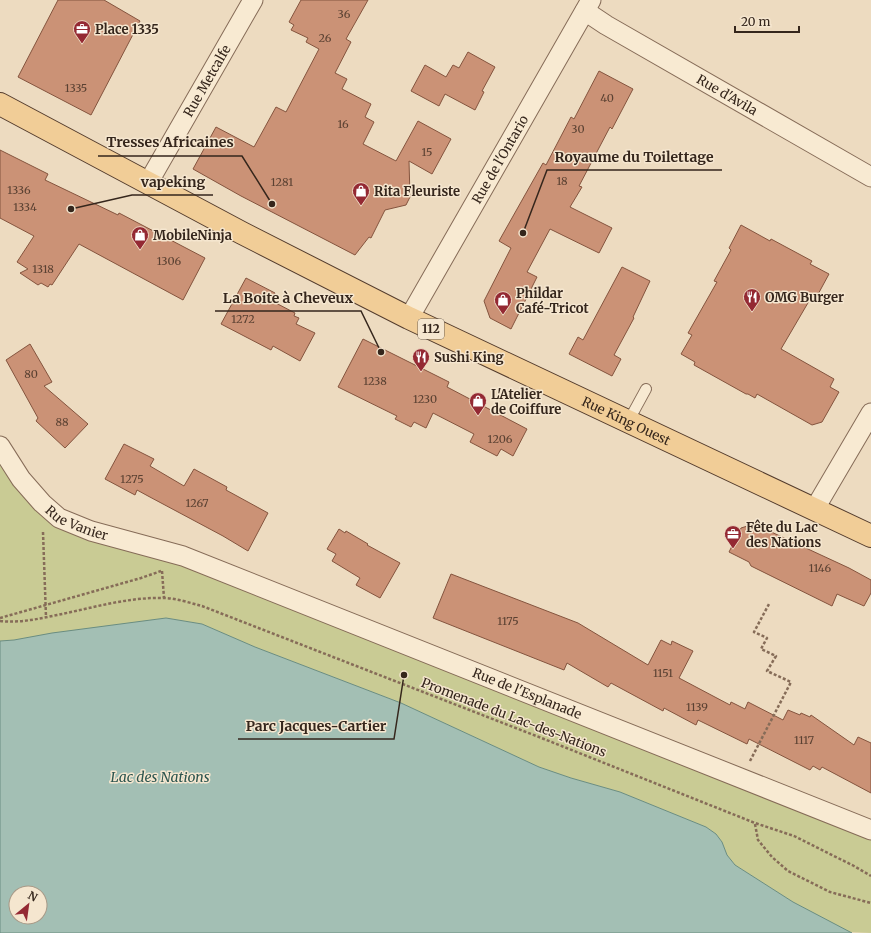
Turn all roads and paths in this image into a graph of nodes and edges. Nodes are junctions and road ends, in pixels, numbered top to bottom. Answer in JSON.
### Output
{"nodes":[{"id":1,"x":253,"y":0,"type":"edge"},
{"id":2,"x":588,"y":6,"type":"edge"},
{"id":3,"x":0,"y":104,"type":"edge"},
{"id":4,"x":871,"y":177,"type":"edge"},
{"id":5,"x":148,"y":183,"type":"junction"},
{"id":6,"x":409,"y":318,"type":"junction"},
{"id":7,"x":646,"y":389,"type":"dead end"},
{"id":8,"x":871,"y":413,"type":"edge"},
{"id":9,"x":628,"y":422,"type":"junction"},
{"id":10,"x":0,"y":446,"type":"edge"},
{"id":11,"x":42,"y":503,"type":"junction"},
{"id":12,"x":814,"y":510,"type":"junction"},
{"id":13,"x":871,"y":536,"type":"edge"},
{"id":14,"x":182,"y":556,"type":"junction"},
{"id":15,"x":162,"y":571,"type":"junction"},
{"id":16,"x":164,"y":598,"type":"junction"},
{"id":17,"x":769,"y":604,"type":"dead end"},
{"id":18,"x":46,"y":605,"type":"junction"},
{"id":19,"x":46,"y":617,"type":"junction"},
{"id":20,"x":0,"y":618,"type":"edge"},
{"id":21,"x":0,"y":621,"type":"edge"},
{"id":22,"x":749,"y":765,"type":"dead end"},
{"id":23,"x":755,"y":823,"type":"junction"},
{"id":24,"x":871,"y":830,"type":"edge"},
{"id":25,"x":871,"y":876,"type":"edge"},
{"id":26,"x":871,"y":903,"type":"edge"}],
"edges":[{"from":1,"to":5,"type":"street","name":"Rue Metcalfe"},
{"from":2,"to":4,"type":"street","name":"Rue d'Avila"},
{"from":2,"to":6,"type":"street","name":"Rue de l'Ontario"},
{"from":3,"to":5,"type":"main road","name":"Rue King Ouest","number":"112"},
{"from":5,"to":6,"type":"main road","name":"Rue King Ouest","number":"112"},
{"from":6,"to":9,"type":"main road","name":"Rue King Ouest","number":"112"},
{"from":7,"to":9,"type":"lane"},
{"from":8,"to":12,"type":"street"},
{"from":9,"to":12,"type":"main road","name":"Rue King Ouest","number":"112"},
{"from":10,"to":11,"type":"street","name":"Rue Vanier"},
{"from":11,"to":14,"type":"street","name":"Rue Vanier"},
{"from":11,"to":18,"type":"path"},
{"from":12,"to":13,"type":"main road","name":"Rue King Ouest","number":"112"},
{"from":14,"to":15,"type":"path"},
{"from":14,"to":24,"type":"street","name":"Rue de l'Esplanade"},
{"from":15,"to":16,"type":"path"},
{"from":15,"to":18,"type":"path"},
{"from":16,"to":19,"type":"path","name":"Promenade du Lac-des-Nations"},
{"from":16,"to":23,"type":"path","name":"Promenade du Lac-des-Nations"},
{"from":17,"to":22,"type":"path"},
{"from":18,"to":19,"type":"path"},
{"from":18,"to":20,"type":"path"},
{"from":19,"to":21,"type":"path","name":"Promenade du Lac-des-Nations"},
{"from":23,"to":25,"type":"path","name":"Promenade du Lac-des-Nations"},
{"from":23,"to":26,"type":"path"}]}
